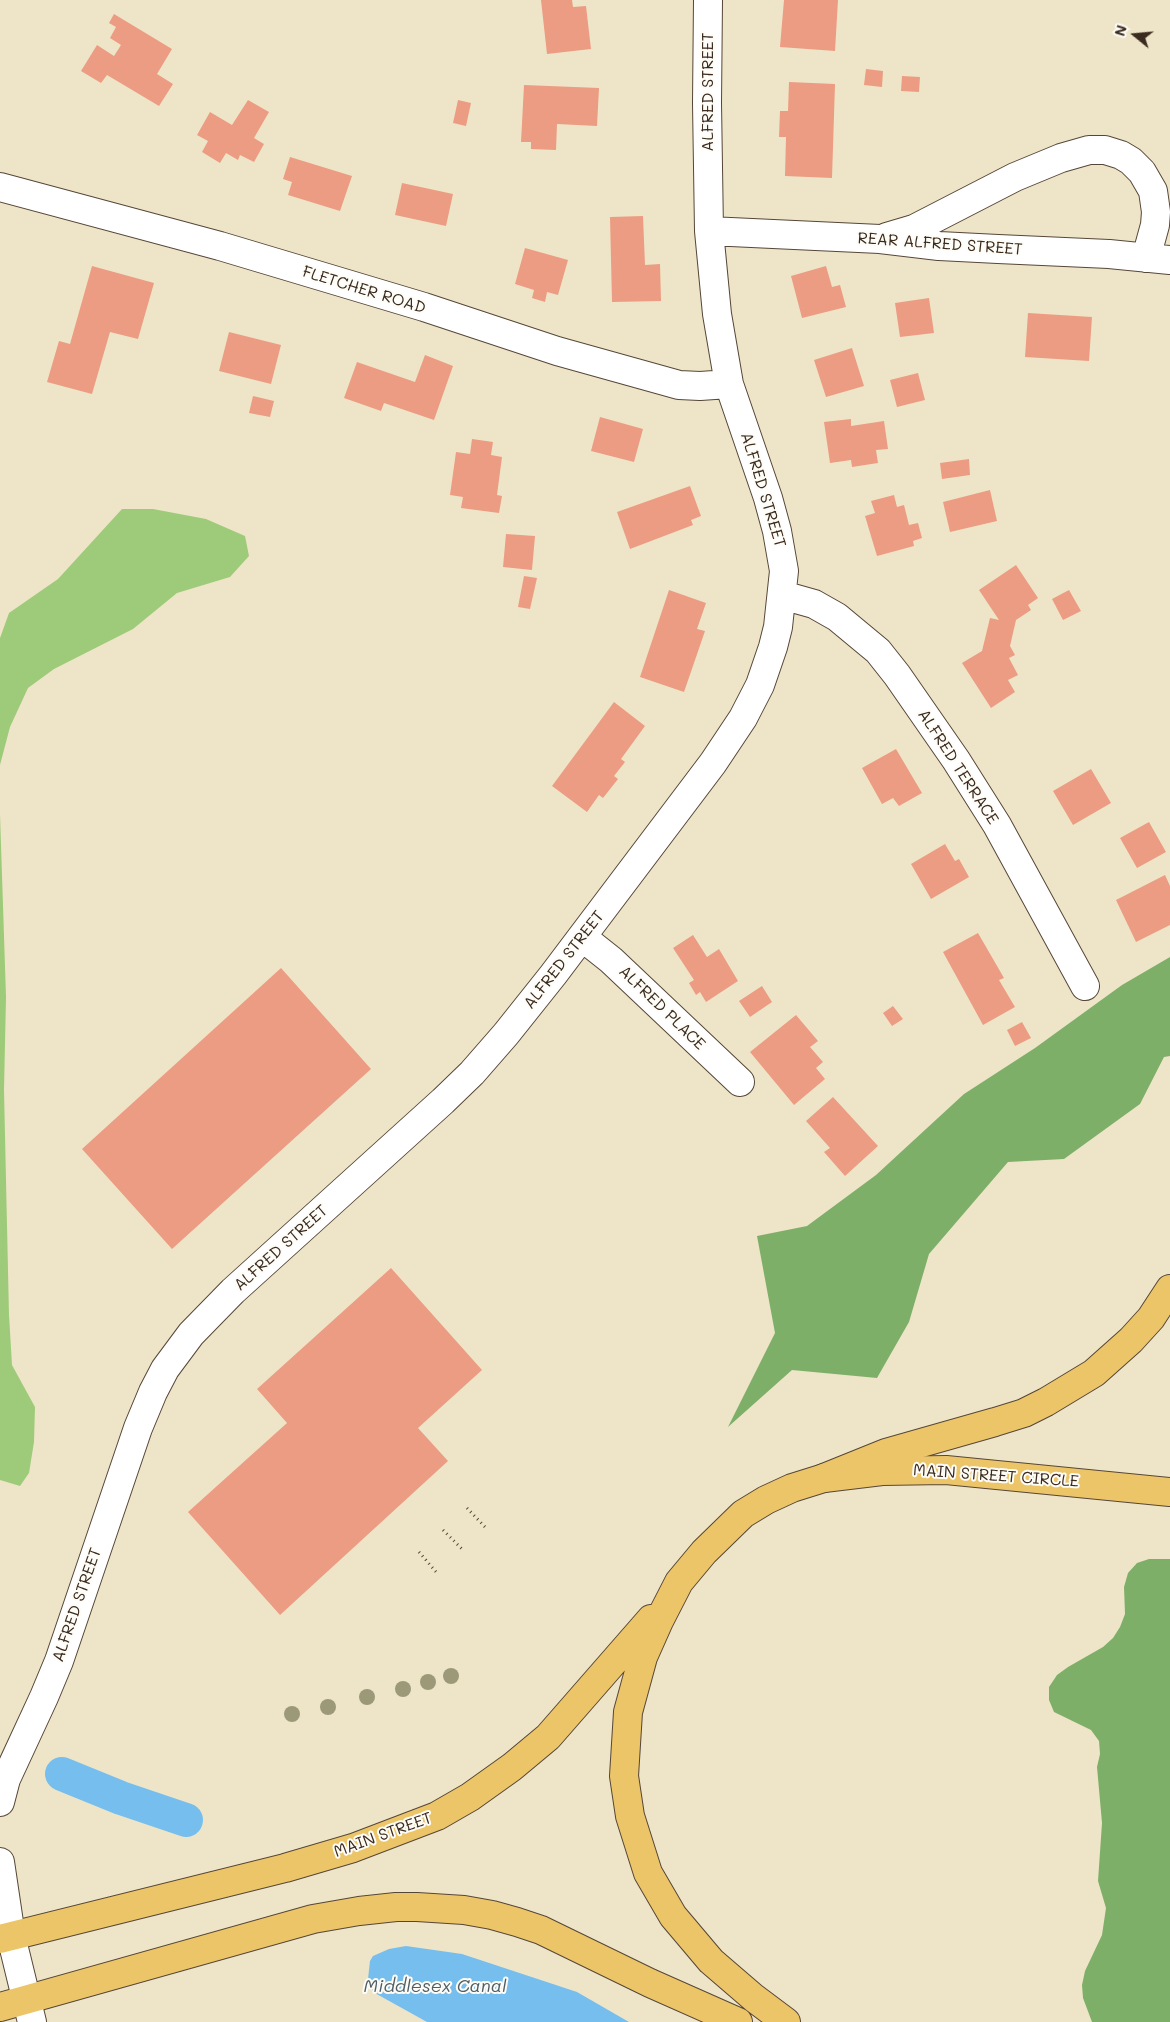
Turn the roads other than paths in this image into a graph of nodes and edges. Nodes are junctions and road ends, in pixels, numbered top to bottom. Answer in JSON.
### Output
{"nodes":[{"id":1,"x":708,"y":0,"type":"edge"},
{"id":2,"x":0,"y":187,"type":"edge"},
{"id":3,"x":709,"y":230,"type":"junction"},
{"id":4,"x":880,"y":239,"type":"junction"},
{"id":5,"x":1158,"y":259,"type":"edge"},
{"id":6,"x":729,"y":384,"type":"junction"},
{"id":7,"x":782,"y":596,"type":"junction"},
{"id":8,"x":582,"y":937,"type":"junction"},
{"id":9,"x":1085,"y":986,"type":"dead end"},
{"id":10,"x":740,"y":1082,"type":"dead end"},
{"id":11,"x":1170,"y":1289,"type":"edge"},
{"id":12,"x":824,"y":1478,"type":"junction"},
{"id":13,"x":1170,"y":1492,"type":"edge"},
{"id":14,"x":679,"y":1582,"type":"junction"},
{"id":15,"x":0,"y":1802,"type":"edge"},
{"id":16,"x":0,"y":1862,"type":"edge"},
{"id":17,"x":6,"y":1937,"type":"edge"},
{"id":18,"x":0,"y":2007,"type":"edge"},
{"id":19,"x":29,"y":2011,"type":"edge"},
{"id":20,"x":738,"y":2022,"type":"edge"},
{"id":21,"x":786,"y":2022,"type":"edge"}],
"edges":[{"from":1,"to":3,"type":"street","name":"ALFRED STREET"},
{"from":2,"to":6,"type":"street","name":"FLETCHER ROAD"},
{"from":3,"to":4,"type":"street","name":"REAR ALFRED STREET"},
{"from":3,"to":6,"type":"street","name":"ALFRED STREET"},
{"from":4,"to":5,"type":"street","name":"REAR ALFRED STREET"},
{"from":4,"to":5,"type":"street"},
{"from":6,"to":7,"type":"street","name":"ALFRED STREET"},
{"from":7,"to":8,"type":"street","name":"ALFRED STREET"},
{"from":7,"to":9,"type":"street","name":"ALFRED TERRACE"},
{"from":8,"to":10,"type":"street","name":"ALFRED PLACE"},
{"from":8,"to":15,"type":"street","name":"ALFRED STREET"},
{"from":11,"to":12,"type":"main road"},
{"from":12,"to":13,"type":"main road","name":"MAIN STREET CIRCLE"},
{"from":12,"to":14,"type":"main road","name":"MAIN STREET CIRCLE"},
{"from":14,"to":17,"type":"main road","name":"MAIN STREET"},
{"from":14,"to":21,"type":"main road","name":"MAIN STREET CIRCLE"},
{"from":16,"to":17,"type":"street"},
{"from":17,"to":19,"type":"street"},
{"from":18,"to":19,"type":"main road"},
{"from":19,"to":20,"type":"main road"}]}
